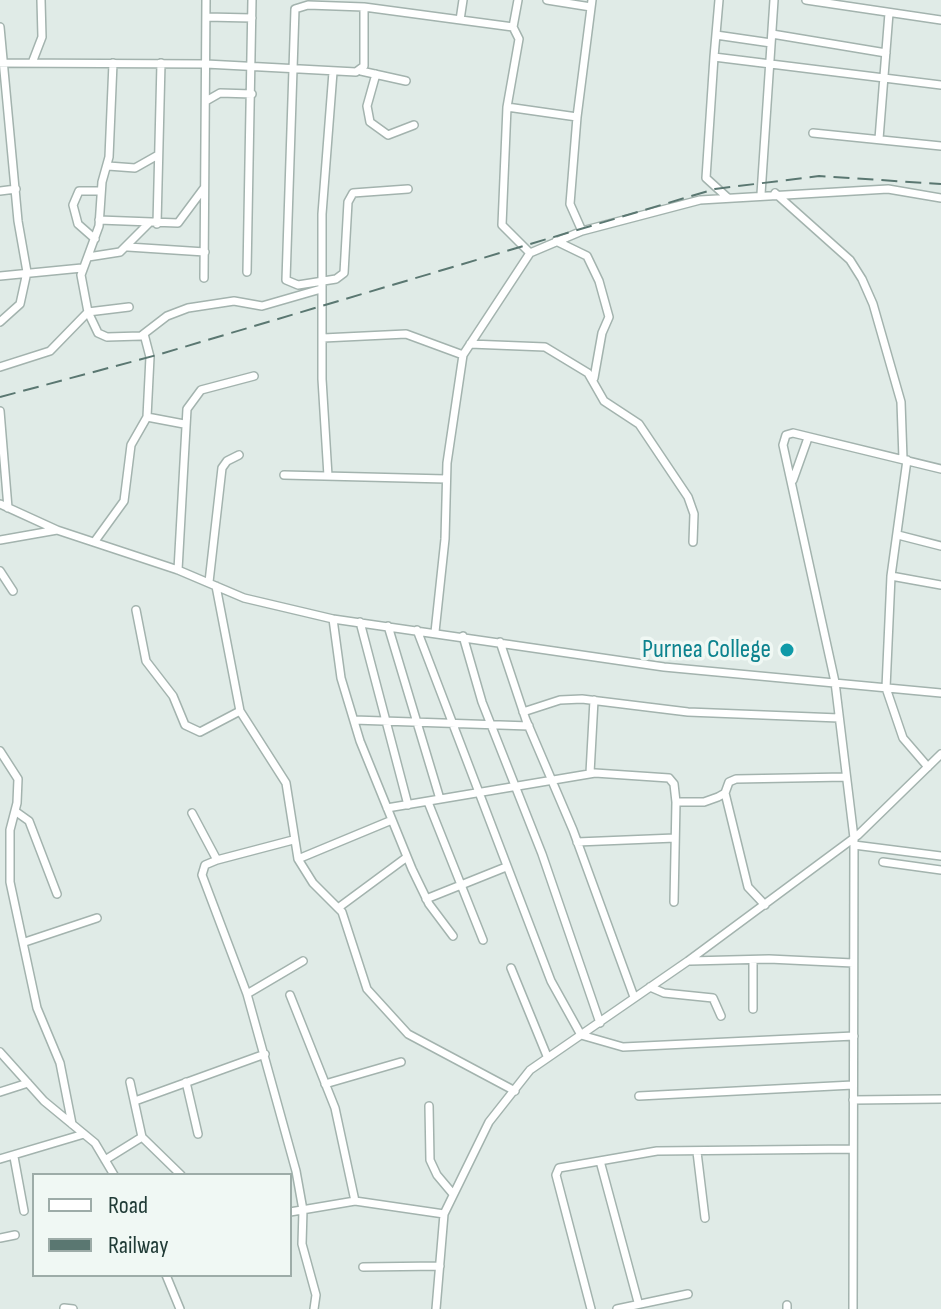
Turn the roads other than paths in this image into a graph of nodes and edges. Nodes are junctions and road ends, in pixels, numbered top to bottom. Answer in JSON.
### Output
{"nodes":[{"id":1,"x":41,"y":0,"type":"edge"},
{"id":2,"x":206,"y":0,"type":"edge"},
{"id":3,"x":252,"y":0,"type":"edge"},
{"id":4,"x":294,"y":0,"type":"edge"},
{"id":5,"x":463,"y":0,"type":"edge"},
{"id":6,"x":518,"y":0,"type":"edge"},
{"id":7,"x":547,"y":0,"type":"edge"},
{"id":8,"x":719,"y":0,"type":"edge"},
{"id":9,"x":774,"y":0,"type":"edge"},
{"id":10,"x":806,"y":0,"type":"edge"},
{"id":11,"x":592,"y":4,"type":"edge"},
{"id":12,"x":364,"y":7,"type":"junction"},
{"id":13,"x":293,"y":12,"type":"junction"},
{"id":14,"x":889,"y":13,"type":"junction"},
{"id":15,"x":206,"y":17,"type":"junction"},
{"id":16,"x":252,"y":18,"type":"junction"},
{"id":17,"x":460,"y":20,"type":"junction"},
{"id":18,"x":941,"y":20,"type":"edge"},
{"id":19,"x":0,"y":27,"type":"edge"},
{"id":20,"x":513,"y":27,"type":"junction"},
{"id":21,"x":716,"y":35,"type":"junction"},
{"id":22,"x":772,"y":39,"type":"junction"},
{"id":23,"x":886,"y":53,"type":"junction"},
{"id":24,"x":714,"y":57,"type":"junction"},
{"id":25,"x":2,"y":63,"type":"edge"},
{"id":26,"x":32,"y":63,"type":"junction"},
{"id":27,"x":113,"y":63,"type":"junction"},
{"id":28,"x":161,"y":63,"type":"junction"},
{"id":29,"x":206,"y":64,"type":"junction"},
{"id":30,"x":768,"y":64,"type":"junction"},
{"id":31,"x":252,"y":65,"type":"junction"},
{"id":32,"x":293,"y":67,"type":"junction"},
{"id":33,"x":361,"y":71,"type":"junction"},
{"id":34,"x":333,"y":72,"type":"junction"},
{"id":35,"x":376,"y":74,"type":"junction"},
{"id":36,"x":884,"y":78,"type":"junction"},
{"id":37,"x":406,"y":81,"type":"dead end"},
{"id":38,"x":941,"y":85,"type":"edge"},
{"id":39,"x":252,"y":94,"type":"junction"},
{"id":40,"x":206,"y":101,"type":"junction"},
{"id":41,"x":507,"y":107,"type":"junction"},
{"id":42,"x":577,"y":117,"type":"junction"},
{"id":43,"x":414,"y":125,"type":"dead end"},
{"id":44,"x":813,"y":133,"type":"dead end"},
{"id":45,"x":879,"y":139,"type":"junction"},
{"id":46,"x":941,"y":146,"type":"edge"},
{"id":47,"x":158,"y":155,"type":"junction"},
{"id":48,"x":108,"y":166,"type":"junction"},
{"id":49,"x":204,"y":188,"type":"junction"},
{"id":50,"x":16,"y":189,"type":"junction"},
{"id":51,"x":408,"y":189,"type":"dead end"},
{"id":52,"x":0,"y":191,"type":"edge"},
{"id":53,"x":101,"y":191,"type":"junction"},
{"id":54,"x":775,"y":193,"type":"junction"},
{"id":55,"x":761,"y":194,"type":"junction"},
{"id":56,"x":728,"y":198,"type":"junction"},
{"id":57,"x":941,"y":198,"type":"edge"},
{"id":58,"x":99,"y":220,"type":"junction"},
{"id":59,"x":153,"y":223,"type":"junction"},
{"id":60,"x":582,"y":231,"type":"junction"},
{"id":61,"x":95,"y":239,"type":"junction"},
{"id":62,"x":556,"y":241,"type":"junction"},
{"id":63,"x":128,"y":247,"type":"junction"},
{"id":64,"x":205,"y":252,"type":"junction"},
{"id":65,"x":530,"y":253,"type":"junction"},
{"id":66,"x":88,"y":257,"type":"junction"},
{"id":67,"x":82,"y":268,"type":"junction"},
{"id":68,"x":27,"y":272,"type":"junction"},
{"id":69,"x":247,"y":272,"type":"dead end"},
{"id":70,"x":0,"y":276,"type":"edge"},
{"id":71,"x":204,"y":278,"type":"dead end"},
{"id":72,"x":321,"y":286,"type":"junction"},
{"id":73,"x":129,"y":307,"type":"dead end"},
{"id":74,"x":88,"y":312,"type":"junction"},
{"id":75,"x":0,"y":322,"type":"edge"},
{"id":76,"x":144,"y":334,"type":"junction"},
{"id":77,"x":323,"y":338,"type":"junction"},
{"id":78,"x":470,"y":344,"type":"junction"},
{"id":79,"x":463,"y":355,"type":"junction"},
{"id":80,"x":0,"y":367,"type":"edge"},
{"id":81,"x":254,"y":376,"type":"dead end"},
{"id":82,"x":594,"y":378,"type":"junction"},
{"id":83,"x":0,"y":411,"type":"edge"},
{"id":84,"x":147,"y":417,"type":"junction"},
{"id":85,"x":184,"y":424,"type":"junction"},
{"id":86,"x":808,"y":438,"type":"junction"},
{"id":87,"x":239,"y":455,"type":"dead end"},
{"id":88,"x":905,"y":459,"type":"junction"},
{"id":89,"x":941,"y":469,"type":"edge"},
{"id":90,"x":284,"y":475,"type":"dead end"},
{"id":91,"x":328,"y":476,"type":"junction"},
{"id":92,"x":446,"y":479,"type":"junction"},
{"id":93,"x":793,"y":480,"type":"junction"},
{"id":94,"x":4,"y":506,"type":"edge"},
{"id":95,"x":57,"y":530,"type":"junction"},
{"id":96,"x":898,"y":535,"type":"junction"},
{"id":97,"x":0,"y":540,"type":"edge"},
{"id":98,"x":95,"y":541,"type":"junction"},
{"id":99,"x":693,"y":542,"type":"dead end"},
{"id":100,"x":941,"y":546,"type":"edge"},
{"id":101,"x":178,"y":570,"type":"junction"},
{"id":102,"x":0,"y":571,"type":"edge"},
{"id":103,"x":891,"y":576,"type":"junction"},
{"id":104,"x":213,"y":584,"type":"junction"},
{"id":105,"x":941,"y":585,"type":"edge"},
{"id":106,"x":13,"y":591,"type":"dead end"},
{"id":107,"x":136,"y":610,"type":"dead end"},
{"id":108,"x":333,"y":619,"type":"junction"},
{"id":109,"x":360,"y":622,"type":"junction"},
{"id":110,"x":388,"y":626,"type":"junction"},
{"id":111,"x":417,"y":630,"type":"junction"},
{"id":112,"x":435,"y":632,"type":"junction"},
{"id":113,"x":463,"y":636,"type":"junction"},
{"id":114,"x":500,"y":642,"type":"junction"},
{"id":115,"x":835,"y":682,"type":"junction"},
{"id":116,"x":886,"y":688,"type":"junction"},
{"id":117,"x":941,"y":693,"type":"edge"},
{"id":118,"x":594,"y":700,"type":"junction"},
{"id":119,"x":240,"y":711,"type":"junction"},
{"id":120,"x":523,"y":712,"type":"junction"},
{"id":121,"x":839,"y":718,"type":"junction"},
{"id":122,"x":354,"y":720,"type":"junction"},
{"id":123,"x":385,"y":723,"type":"junction"},
{"id":124,"x":416,"y":724,"type":"junction"},
{"id":125,"x":491,"y":725,"type":"junction"},
{"id":126,"x":453,"y":726,"type":"junction"},
{"id":127,"x":529,"y":726,"type":"junction"},
{"id":128,"x":0,"y":751,"type":"edge"},
{"id":129,"x":941,"y":754,"type":"edge"},
{"id":130,"x":928,"y":767,"type":"junction"},
{"id":131,"x":590,"y":773,"type":"junction"},
{"id":132,"x":846,"y":777,"type":"junction"},
{"id":133,"x":551,"y":778,"type":"junction"},
{"id":134,"x":514,"y":785,"type":"junction"},
{"id":135,"x":476,"y":791,"type":"junction"},
{"id":136,"x":725,"y":793,"type":"junction"},
{"id":137,"x":440,"y":799,"type":"junction"},
{"id":138,"x":428,"y":802,"type":"junction"},
{"id":139,"x":676,"y":802,"type":"junction"},
{"id":140,"x":408,"y":805,"type":"junction"},
{"id":141,"x":387,"y":808,"type":"junction"},
{"id":142,"x":15,"y":811,"type":"junction"},
{"id":143,"x":192,"y":813,"type":"dead end"},
{"id":144,"x":392,"y":820,"type":"junction"},
{"id":145,"x":675,"y":838,"type":"junction"},
{"id":146,"x":293,"y":840,"type":"junction"},
{"id":147,"x":854,"y":841,"type":"junction"},
{"id":148,"x":577,"y":842,"type":"junction"},
{"id":149,"x":941,"y":856,"type":"edge"},
{"id":150,"x":407,"y":857,"type":"junction"},
{"id":151,"x":298,"y":859,"type":"junction"},
{"id":152,"x":217,"y":860,"type":"junction"},
{"id":153,"x":883,"y":862,"type":"dead end"},
{"id":154,"x":506,"y":867,"type":"junction"},
{"id":155,"x":941,"y":870,"type":"edge"},
{"id":156,"x":461,"y":884,"type":"junction"},
{"id":157,"x":57,"y":894,"type":"dead end"},
{"id":158,"x":426,"y":899,"type":"junction"},
{"id":159,"x":674,"y":902,"type":"dead end"},
{"id":160,"x":765,"y":905,"type":"junction"},
{"id":161,"x":338,"y":908,"type":"junction"},
{"id":162,"x":97,"y":918,"type":"dead end"},
{"id":163,"x":453,"y":936,"type":"dead end"},
{"id":164,"x":483,"y":940,"type":"dead end"},
{"id":165,"x":25,"y":942,"type":"junction"},
{"id":166,"x":303,"y":961,"type":"dead end"},
{"id":167,"x":688,"y":961,"type":"junction"},
{"id":168,"x":753,"y":961,"type":"junction"},
{"id":169,"x":853,"y":963,"type":"junction"},
{"id":170,"x":511,"y":968,"type":"dead end"},
{"id":171,"x":650,"y":987,"type":"junction"},
{"id":172,"x":247,"y":994,"type":"junction"},
{"id":173,"x":290,"y":995,"type":"dead end"},
{"id":174,"x":634,"y":997,"type":"junction"},
{"id":175,"x":753,"y":1009,"type":"dead end"},
{"id":176,"x":721,"y":1016,"type":"dead end"},
{"id":177,"x":600,"y":1023,"type":"junction"},
{"id":178,"x":581,"y":1035,"type":"junction"},
{"id":179,"x":854,"y":1036,"type":"junction"},
{"id":180,"x":0,"y":1052,"type":"edge"},
{"id":181,"x":265,"y":1054,"type":"junction"},
{"id":182,"x":547,"y":1056,"type":"junction"},
{"id":183,"x":401,"y":1062,"type":"dead end"},
{"id":184,"x":130,"y":1082,"type":"dead end"},
{"id":185,"x":186,"y":1082,"type":"junction"},
{"id":186,"x":28,"y":1083,"type":"junction"},
{"id":187,"x":325,"y":1084,"type":"junction"},
{"id":188,"x":853,"y":1085,"type":"junction"},
{"id":189,"x":515,"y":1091,"type":"junction"},
{"id":190,"x":0,"y":1092,"type":"edge"},
{"id":191,"x":639,"y":1096,"type":"dead end"},
{"id":192,"x":941,"y":1099,"type":"edge"},
{"id":193,"x":853,"y":1100,"type":"junction"},
{"id":194,"x":135,"y":1101,"type":"junction"},
{"id":195,"x":429,"y":1106,"type":"dead end"},
{"id":196,"x":72,"y":1124,"type":"junction"},
{"id":197,"x":84,"y":1134,"type":"junction"},
{"id":198,"x":198,"y":1134,"type":"dead end"},
{"id":199,"x":142,"y":1137,"type":"junction"},
{"id":200,"x":853,"y":1149,"type":"junction"},
{"id":201,"x":697,"y":1152,"type":"junction"},
{"id":202,"x":14,"y":1157,"type":"junction"},
{"id":203,"x":0,"y":1159,"type":"edge"},
{"id":204,"x":105,"y":1160,"type":"junction"},
{"id":205,"x":600,"y":1161,"type":"junction"},
{"id":206,"x":113,"y":1173,"type":"edge"},
{"id":207,"x":179,"y":1173,"type":"edge"},
{"id":208,"x":453,"y":1194,"type":"junction"},
{"id":209,"x":355,"y":1201,"type":"junction"},
{"id":210,"x":303,"y":1210,"type":"junction"},
{"id":211,"x":24,"y":1211,"type":"dead end"},
{"id":212,"x":292,"y":1212,"type":"edge"},
{"id":213,"x":444,"y":1214,"type":"junction"},
{"id":214,"x":705,"y":1218,"type":"dead end"},
{"id":215,"x":15,"y":1235,"type":"dead end"},
{"id":216,"x":0,"y":1238,"type":"edge"},
{"id":217,"x":440,"y":1266,"type":"junction"},
{"id":218,"x":363,"y":1267,"type":"dead end"},
{"id":219,"x":167,"y":1277,"type":"edge"},
{"id":220,"x":688,"y":1294,"type":"dead end"},
{"id":221,"x":638,"y":1302,"type":"junction"},
{"id":222,"x":179,"y":1309,"type":"edge"},
{"id":223,"x":314,"y":1309,"type":"edge"},
{"id":224,"x":436,"y":1309,"type":"edge"},
{"id":225,"x":591,"y":1309,"type":"edge"},
{"id":226,"x":617,"y":1309,"type":"edge"},
{"id":227,"x":853,"y":1309,"type":"edge"}],
"edges":[{"from":1,"to":26,"type":"street"},
{"from":2,"to":15,"type":"street"},
{"from":3,"to":16,"type":"street"},
{"from":4,"to":13,"type":"street"},
{"from":5,"to":17,"type":"street"},
{"from":6,"to":20,"type":"street"},
{"from":7,"to":11,"type":"street"},
{"from":8,"to":21,"type":"street"},
{"from":9,"to":22,"type":"street"},
{"from":10,"to":14,"type":"street"},
{"from":11,"to":42,"type":"street"},
{"from":12,"to":13,"type":"street"},
{"from":12,"to":17,"type":"street"},
{"from":12,"to":33,"type":"street"},
{"from":13,"to":32,"type":"street"},
{"from":14,"to":18,"type":"street"},
{"from":14,"to":23,"type":"street"},
{"from":15,"to":16,"type":"street"},
{"from":15,"to":29,"type":"street"},
{"from":16,"to":31,"type":"street"},
{"from":17,"to":20,"type":"street"},
{"from":19,"to":25,"type":"street"},
{"from":20,"to":41,"type":"street"},
{"from":21,"to":22,"type":"street"},
{"from":21,"to":24,"type":"street"},
{"from":22,"to":23,"type":"street"},
{"from":22,"to":30,"type":"street"},
{"from":23,"to":36,"type":"street"},
{"from":24,"to":30,"type":"street"},
{"from":24,"to":56,"type":"street"},
{"from":25,"to":26,"type":"street"},
{"from":25,"to":50,"type":"street"},
{"from":26,"to":27,"type":"street"},
{"from":27,"to":28,"type":"street"},
{"from":27,"to":48,"type":"street"},
{"from":28,"to":29,"type":"street"},
{"from":28,"to":47,"type":"street"},
{"from":29,"to":31,"type":"street"},
{"from":29,"to":40,"type":"street"},
{"from":30,"to":36,"type":"street"},
{"from":30,"to":55,"type":"street"},
{"from":31,"to":32,"type":"street"},
{"from":31,"to":39,"type":"street"},
{"from":32,"to":34,"type":"street"},
{"from":32,"to":72,"type":"street"},
{"from":33,"to":34,"type":"street"},
{"from":33,"to":35,"type":"street"},
{"from":34,"to":72,"type":"street"},
{"from":35,"to":37,"type":"street"},
{"from":35,"to":43,"type":"street"},
{"from":36,"to":38,"type":"street"},
{"from":36,"to":45,"type":"street"},
{"from":39,"to":40,"type":"street"},
{"from":39,"to":69,"type":"street"},
{"from":40,"to":49,"type":"street"},
{"from":41,"to":42,"type":"street"},
{"from":41,"to":65,"type":"street"},
{"from":42,"to":60,"type":"street"},
{"from":44,"to":45,"type":"street"},
{"from":45,"to":46,"type":"street"},
{"from":47,"to":48,"type":"street"},
{"from":47,"to":59,"type":"street"},
{"from":48,"to":53,"type":"street"},
{"from":49,"to":59,"type":"street"},
{"from":49,"to":64,"type":"street"},
{"from":50,"to":52,"type":"street"},
{"from":50,"to":68,"type":"street"},
{"from":51,"to":72,"type":"street"},
{"from":53,"to":58,"type":"street"},
{"from":53,"to":61,"type":"street"},
{"from":54,"to":55,"type":"street"},
{"from":54,"to":57,"type":"street"},
{"from":54,"to":88,"type":"street"},
{"from":55,"to":56,"type":"street"},
{"from":56,"to":60,"type":"street"},
{"from":58,"to":59,"type":"street"},
{"from":58,"to":61,"type":"street"},
{"from":59,"to":63,"type":"street"},
{"from":60,"to":62,"type":"street"},
{"from":61,"to":66,"type":"street"},
{"from":62,"to":65,"type":"street"},
{"from":62,"to":82,"type":"street"},
{"from":63,"to":64,"type":"street"},
{"from":63,"to":66,"type":"street"},
{"from":64,"to":71,"type":"street"},
{"from":65,"to":78,"type":"street"},
{"from":66,"to":67,"type":"street"},
{"from":67,"to":68,"type":"street"},
{"from":67,"to":74,"type":"street"},
{"from":68,"to":70,"type":"street"},
{"from":68,"to":75,"type":"street"},
{"from":72,"to":76,"type":"street"},
{"from":72,"to":77,"type":"street"},
{"from":73,"to":74,"type":"street"},
{"from":74,"to":76,"type":"street"},
{"from":74,"to":80,"type":"street"},
{"from":76,"to":84,"type":"street"},
{"from":77,"to":79,"type":"street"},
{"from":77,"to":91,"type":"street"},
{"from":78,"to":79,"type":"street"},
{"from":78,"to":82,"type":"street"},
{"from":79,"to":92,"type":"street"},
{"from":81,"to":85,"type":"street"},
{"from":82,"to":99,"type":"street"},
{"from":83,"to":94,"type":"street"},
{"from":84,"to":85,"type":"street"},
{"from":84,"to":98,"type":"street"},
{"from":85,"to":101,"type":"street"},
{"from":86,"to":88,"type":"street"},
{"from":86,"to":93,"type":"street"},
{"from":86,"to":93,"type":"street"},
{"from":87,"to":104,"type":"street"},
{"from":88,"to":89,"type":"street"},
{"from":88,"to":96,"type":"street"},
{"from":90,"to":91,"type":"street"},
{"from":91,"to":92,"type":"street"},
{"from":92,"to":112,"type":"street"},
{"from":93,"to":115,"type":"street"},
{"from":94,"to":95,"type":"street"},
{"from":95,"to":97,"type":"street"},
{"from":95,"to":98,"type":"street"},
{"from":96,"to":100,"type":"street"},
{"from":96,"to":103,"type":"street"},
{"from":98,"to":101,"type":"street"},
{"from":101,"to":104,"type":"street"},
{"from":102,"to":106,"type":"street"},
{"from":103,"to":105,"type":"street"},
{"from":103,"to":116,"type":"street"},
{"from":104,"to":108,"type":"street"},
{"from":104,"to":119,"type":"street"},
{"from":107,"to":119,"type":"street"},
{"from":108,"to":109,"type":"street"},
{"from":108,"to":122,"type":"street"},
{"from":109,"to":110,"type":"street"},
{"from":109,"to":123,"type":"street"},
{"from":110,"to":111,"type":"street"},
{"from":110,"to":124,"type":"street"},
{"from":111,"to":112,"type":"street"},
{"from":111,"to":126,"type":"street"},
{"from":112,"to":113,"type":"street"},
{"from":113,"to":114,"type":"street"},
{"from":113,"to":125,"type":"street"},
{"from":114,"to":115,"type":"street"},
{"from":114,"to":120,"type":"street"},
{"from":115,"to":116,"type":"street"},
{"from":115,"to":121,"type":"street"},
{"from":116,"to":117,"type":"street"},
{"from":116,"to":130,"type":"street"},
{"from":118,"to":120,"type":"street"},
{"from":118,"to":121,"type":"street"},
{"from":118,"to":131,"type":"street"},
{"from":119,"to":146,"type":"street"},
{"from":120,"to":127,"type":"street"},
{"from":121,"to":132,"type":"street"},
{"from":122,"to":123,"type":"street"},
{"from":122,"to":141,"type":"street"},
{"from":123,"to":124,"type":"street"},
{"from":123,"to":140,"type":"street"},
{"from":124,"to":126,"type":"street"},
{"from":124,"to":137,"type":"street"},
{"from":125,"to":126,"type":"street"},
{"from":125,"to":127,"type":"street"},
{"from":125,"to":134,"type":"street"},
{"from":126,"to":135,"type":"street"},
{"from":127,"to":133,"type":"street"},
{"from":128,"to":142,"type":"street"},
{"from":129,"to":130,"type":"street"},
{"from":130,"to":147,"type":"street"},
{"from":131,"to":133,"type":"street"},
{"from":131,"to":139,"type":"street"},
{"from":132,"to":136,"type":"street"},
{"from":132,"to":147,"type":"street"},
{"from":133,"to":134,"type":"street"},
{"from":133,"to":148,"type":"street"},
{"from":134,"to":135,"type":"street"},
{"from":134,"to":177,"type":"street"},
{"from":135,"to":137,"type":"street"},
{"from":135,"to":154,"type":"street"},
{"from":136,"to":139,"type":"street"},
{"from":136,"to":160,"type":"street"},
{"from":137,"to":138,"type":"street"},
{"from":138,"to":140,"type":"street"},
{"from":138,"to":156,"type":"street"},
{"from":139,"to":145,"type":"street"},
{"from":140,"to":141,"type":"street"},
{"from":141,"to":144,"type":"street"},
{"from":142,"to":157,"type":"street"},
{"from":142,"to":165,"type":"street"},
{"from":143,"to":152,"type":"street"},
{"from":144,"to":150,"type":"street"},
{"from":144,"to":151,"type":"street"},
{"from":145,"to":148,"type":"street"},
{"from":145,"to":159,"type":"street"},
{"from":146,"to":151,"type":"street"},
{"from":146,"to":152,"type":"street"},
{"from":147,"to":149,"type":"street"},
{"from":147,"to":160,"type":"street"},
{"from":147,"to":169,"type":"street"},
{"from":148,"to":174,"type":"street"},
{"from":150,"to":158,"type":"street"},
{"from":150,"to":161,"type":"street"},
{"from":151,"to":161,"type":"street"},
{"from":152,"to":172,"type":"street"},
{"from":153,"to":155,"type":"street"},
{"from":154,"to":156,"type":"street"},
{"from":154,"to":178,"type":"street"},
{"from":156,"to":158,"type":"street"},
{"from":156,"to":164,"type":"street"},
{"from":158,"to":163,"type":"street"},
{"from":160,"to":167,"type":"street"},
{"from":161,"to":189,"type":"street"},
{"from":162,"to":165,"type":"street"},
{"from":165,"to":196,"type":"street"},
{"from":166,"to":172,"type":"street"},
{"from":167,"to":168,"type":"street"},
{"from":167,"to":171,"type":"street"},
{"from":168,"to":169,"type":"street"},
{"from":168,"to":175,"type":"street"},
{"from":169,"to":179,"type":"street"},
{"from":170,"to":182,"type":"street"},
{"from":171,"to":174,"type":"street"},
{"from":171,"to":176,"type":"street"},
{"from":172,"to":181,"type":"street"},
{"from":173,"to":187,"type":"street"},
{"from":174,"to":177,"type":"street"},
{"from":177,"to":178,"type":"street"},
{"from":178,"to":179,"type":"street"},
{"from":178,"to":182,"type":"street"},
{"from":179,"to":188,"type":"street"},
{"from":180,"to":186,"type":"street"},
{"from":181,"to":185,"type":"street"},
{"from":181,"to":210,"type":"street"},
{"from":182,"to":189,"type":"street"},
{"from":183,"to":187,"type":"street"},
{"from":184,"to":194,"type":"street"},
{"from":185,"to":194,"type":"street"},
{"from":185,"to":198,"type":"street"},
{"from":186,"to":190,"type":"street"},
{"from":186,"to":196,"type":"street"},
{"from":187,"to":209,"type":"street"},
{"from":188,"to":191,"type":"street"},
{"from":188,"to":193,"type":"street"},
{"from":189,"to":208,"type":"street"},
{"from":192,"to":193,"type":"street"},
{"from":193,"to":200,"type":"street"},
{"from":194,"to":199,"type":"street"},
{"from":195,"to":208,"type":"street"},
{"from":196,"to":197,"type":"street"},
{"from":197,"to":202,"type":"street"},
{"from":197,"to":204,"type":"street"},
{"from":199,"to":204,"type":"street"},
{"from":199,"to":207,"type":"street"},
{"from":200,"to":201,"type":"street"},
{"from":200,"to":227,"type":"street"},
{"from":201,"to":205,"type":"street"},
{"from":201,"to":214,"type":"street"},
{"from":202,"to":203,"type":"street"},
{"from":202,"to":211,"type":"street"},
{"from":204,"to":206,"type":"street"},
{"from":205,"to":221,"type":"street"},
{"from":205,"to":225,"type":"street"},
{"from":208,"to":213,"type":"street"},
{"from":209,"to":210,"type":"street"},
{"from":209,"to":213,"type":"street"},
{"from":210,"to":212,"type":"street"},
{"from":210,"to":223,"type":"street"},
{"from":213,"to":217,"type":"street"},
{"from":215,"to":216,"type":"street"},
{"from":217,"to":218,"type":"street"},
{"from":217,"to":224,"type":"street"},
{"from":219,"to":222,"type":"street"},
{"from":220,"to":221,"type":"street"},
{"from":221,"to":226,"type":"street"}]}
